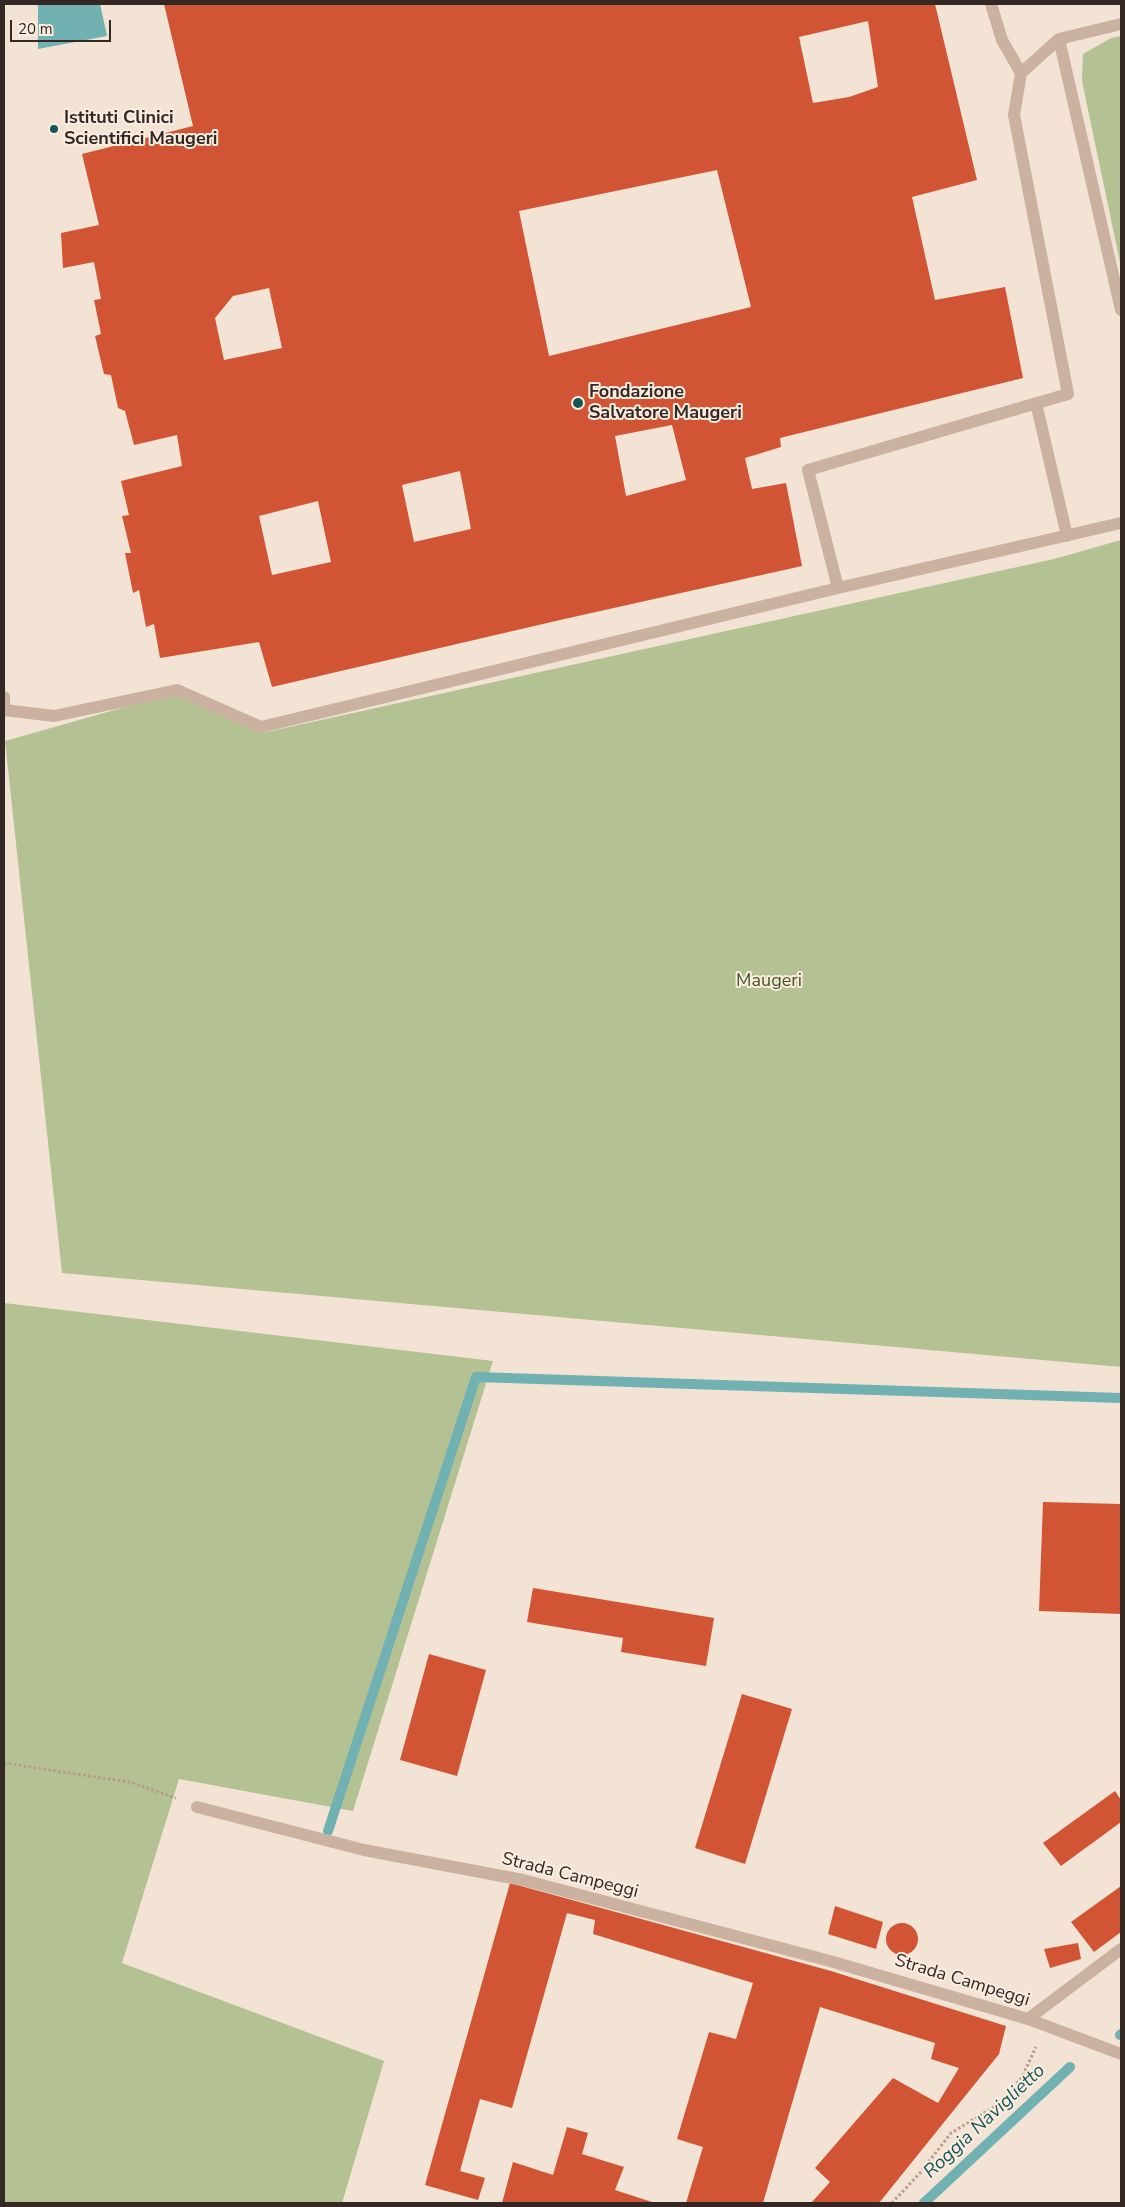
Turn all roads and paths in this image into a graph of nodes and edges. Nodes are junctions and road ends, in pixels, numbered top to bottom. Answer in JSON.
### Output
{"nodes":[{"id":1,"x":990,"y":4,"type":"edge"},
{"id":2,"x":1121,"y":24,"type":"edge"},
{"id":3,"x":1059,"y":38,"type":"junction"},
{"id":4,"x":1021,"y":73,"type":"junction"},
{"id":5,"x":1121,"y":310,"type":"edge"},
{"id":6,"x":1036,"y":403,"type":"junction"},
{"id":7,"x":1121,"y":523,"type":"edge"},
{"id":8,"x":1067,"y":536,"type":"junction"},
{"id":9,"x":838,"y":588,"type":"junction"},
{"id":10,"x":4,"y":697,"type":"edge"},
{"id":11,"x":4,"y":710,"type":"edge"},
{"id":12,"x":4,"y":1763,"type":"edge"},
{"id":13,"x":197,"y":1807,"type":"joint"},
{"id":14,"x":1121,"y":1949,"type":"edge"},
{"id":15,"x":1028,"y":2019,"type":"junction"},
{"id":16,"x":1121,"y":2054,"type":"edge"},
{"id":17,"x":892,"y":2203,"type":"edge"}],
"edges":[{"from":1,"to":4,"type":"street"},
{"from":2,"to":3,"type":"street"},
{"from":3,"to":4,"type":"street"},
{"from":3,"to":5,"type":"street"},
{"from":4,"to":6,"type":"street"},
{"from":6,"to":8,"type":"street"},
{"from":6,"to":9,"type":"street"},
{"from":7,"to":8,"type":"street"},
{"from":8,"to":9,"type":"street"},
{"from":9,"to":11,"type":"street"},
{"from":10,"to":11,"type":"street"},
{"from":12,"to":13,"type":"path"},
{"from":13,"to":15,"type":"street","name":"Strada Campeggi"},
{"from":14,"to":15,"type":"street"},
{"from":15,"to":16,"type":"street","name":"Strada Campeggi"},
{"from":15,"to":17,"type":"path"}]}
